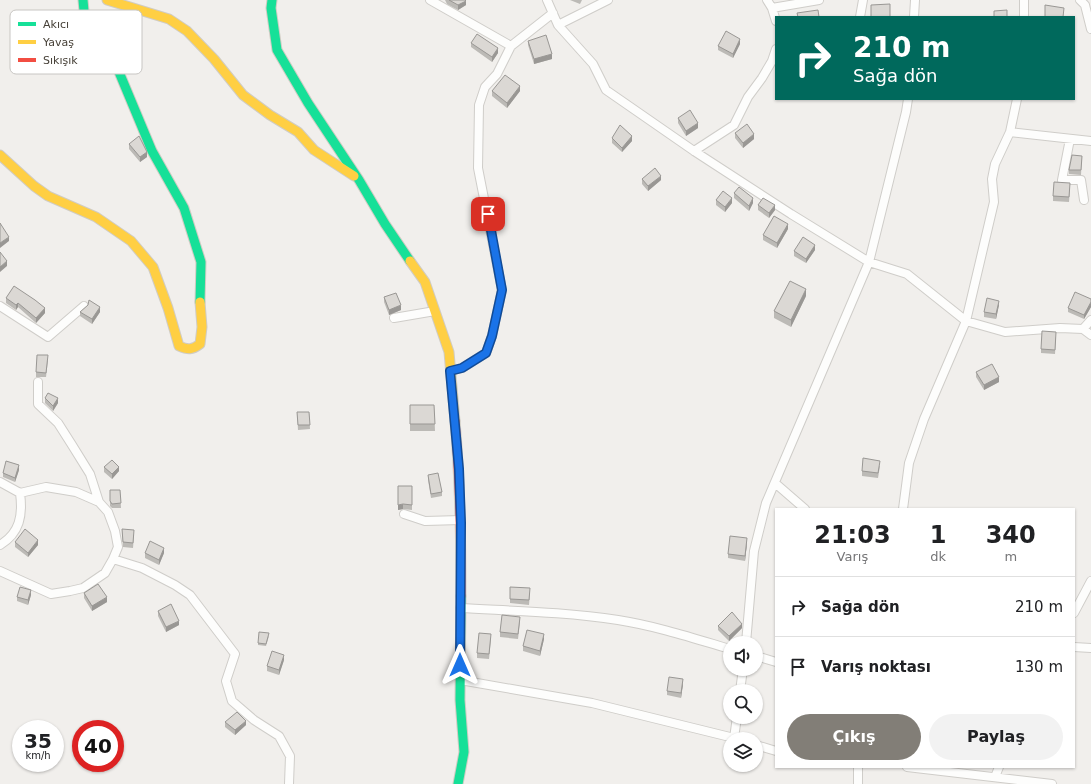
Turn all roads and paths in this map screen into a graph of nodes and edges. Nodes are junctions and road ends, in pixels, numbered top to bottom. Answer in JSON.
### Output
{"nodes":[{"id":1,"x":83,"y":0,"type":"edge"},
{"id":2,"x":107,"y":0,"type":"edge"},
{"id":3,"x":272,"y":0,"type":"edge"},
{"id":4,"x":430,"y":0,"type":"edge"},
{"id":5,"x":547,"y":0,"type":"edge"},
{"id":6,"x":608,"y":0,"type":"edge"},
{"id":7,"x":767,"y":0,"type":"edge"},
{"id":8,"x":818,"y":0,"type":"edge"},
{"id":9,"x":863,"y":0,"type":"edge"},
{"id":10,"x":915,"y":0,"type":"edge"},
{"id":11,"x":1024,"y":0,"type":"edge"},
{"id":12,"x":1080,"y":0,"type":"edge"},
{"id":13,"x":772,"y":8,"type":"junction"},
{"id":14,"x":84,"y":10,"type":"edge"},
{"id":15,"x":140,"y":10,"type":"edge"},
{"id":16,"x":142,"y":11,"type":"edge"},
{"id":17,"x":553,"y":13,"type":"junction"},
{"id":18,"x":860,"y":16,"type":"edge"},
{"id":19,"x":914,"y":16,"type":"edge"},
{"id":20,"x":1024,"y":16,"type":"edge"},
{"id":21,"x":775,"y":18,"type":"edge"},
{"id":22,"x":558,"y":25,"type":"junction"},
{"id":23,"x":1091,"y":29,"type":"edge"},
{"id":24,"x":511,"y":46,"type":"junction"},
{"id":25,"x":775,"y":52,"type":"edge"},
{"id":26,"x":120,"y":74,"type":"edge"},
{"id":27,"x":908,"y":100,"type":"edge"},
{"id":28,"x":1016,"y":100,"type":"edge"},
{"id":29,"x":1010,"y":132,"type":"junction"},
{"id":30,"x":1070,"y":139,"type":"junction"},
{"id":31,"x":1091,"y":141,"type":"edge"},
{"id":32,"x":694,"y":151,"type":"junction"},
{"id":33,"x":0,"y":155,"type":"edge"},
{"id":34,"x":359,"y":180,"type":"junction"},
{"id":35,"x":1084,"y":200,"type":"dead end"},
{"id":36,"x":869,"y":262,"type":"junction"},
{"id":37,"x":0,"y":306,"type":"edge"},
{"id":38,"x":84,"y":306,"type":"edge"},
{"id":39,"x":435,"y":311,"type":"junction"},
{"id":40,"x":394,"y":318,"type":"dead end"},
{"id":41,"x":1091,"y":320,"type":"edge"},
{"id":42,"x":966,"y":321,"type":"junction"},
{"id":43,"x":1087,"y":330,"type":"edge"},
{"id":44,"x":1091,"y":335,"type":"edge"},
{"id":45,"x":450,"y":371,"type":"junction"},
{"id":46,"x":38,"y":382,"type":"dead end"},
{"id":47,"x":0,"y":482,"type":"edge"},
{"id":48,"x":775,"y":483,"type":"junction"},
{"id":49,"x":20,"y":493,"type":"junction"},
{"id":50,"x":99,"y":502,"type":"junction"},
{"id":51,"x":804,"y":508,"type":"edge"},
{"id":52,"x":903,"y":508,"type":"edge"},
{"id":53,"x":404,"y":514,"type":"dead end"},
{"id":54,"x":461,"y":520,"type":"junction"},
{"id":55,"x":0,"y":545,"type":"edge"},
{"id":56,"x":113,"y":559,"type":"junction"},
{"id":57,"x":0,"y":571,"type":"edge"},
{"id":58,"x":1091,"y":581,"type":"edge"},
{"id":59,"x":460,"y":608,"type":"junction"},
{"id":60,"x":1075,"y":611,"type":"edge"},
{"id":61,"x":747,"y":636,"type":"edge"},
{"id":62,"x":723,"y":647,"type":"edge"},
{"id":63,"x":1075,"y":647,"type":"edge"},
{"id":64,"x":1091,"y":648,"type":"edge"},
{"id":65,"x":763,"y":658,"type":"edge"},
{"id":66,"x":775,"y":662,"type":"edge"},
{"id":67,"x":460,"y":680,"type":"junction"},
{"id":68,"x":723,"y":735,"type":"edge"},
{"id":69,"x":763,"y":747,"type":"edge"},
{"id":70,"x":775,"y":751,"type":"edge"},
{"id":71,"x":858,"y":768,"type":"edge"},
{"id":72,"x":916,"y":768,"type":"edge"},
{"id":73,"x":999,"y":768,"type":"edge"},
{"id":74,"x":995,"y":777,"type":"junction"},
{"id":75,"x":289,"y":784,"type":"edge"},
{"id":76,"x":458,"y":784,"type":"edge"},
{"id":77,"x":858,"y":784,"type":"edge"},
{"id":78,"x":1052,"y":784,"type":"edge"}],
"edges":[{"from":1,"to":14,"type":"street"},
{"from":2,"to":15,"type":"street"},
{"from":3,"to":34,"type":"street"},
{"from":4,"to":24,"type":"street"},
{"from":5,"to":17,"type":"street"},
{"from":6,"to":22,"type":"street"},
{"from":7,"to":13,"type":"street"},
{"from":8,"to":13,"type":"street"},
{"from":9,"to":18,"type":"street"},
{"from":10,"to":19,"type":"street"},
{"from":11,"to":20,"type":"street"},
{"from":12,"to":23,"type":"street"},
{"from":13,"to":21,"type":"street"},
{"from":16,"to":34,"type":"street"},
{"from":17,"to":22,"type":"street"},
{"from":17,"to":24,"type":"street"},
{"from":22,"to":32,"type":"street"},
{"from":24,"to":45,"type":"street"},
{"from":25,"to":32,"type":"street"},
{"from":26,"to":33,"type":"street"},
{"from":27,"to":36,"type":"street"},
{"from":28,"to":29,"type":"street"},
{"from":29,"to":30,"type":"street"},
{"from":29,"to":42,"type":"street"},
{"from":30,"to":31,"type":"street"},
{"from":30,"to":35,"type":"street"},
{"from":32,"to":36,"type":"street"},
{"from":34,"to":39,"type":"street"},
{"from":36,"to":42,"type":"street"},
{"from":36,"to":48,"type":"street"},
{"from":37,"to":38,"type":"street"},
{"from":39,"to":40,"type":"street"},
{"from":39,"to":45,"type":"street"},
{"from":41,"to":43,"type":"street"},
{"from":42,"to":43,"type":"street"},
{"from":42,"to":52,"type":"street"},
{"from":43,"to":44,"type":"street"},
{"from":45,"to":54,"type":"street"},
{"from":46,"to":50,"type":"street"},
{"from":47,"to":49,"type":"street"},
{"from":48,"to":51,"type":"street"},
{"from":48,"to":61,"type":"street"},
{"from":49,"to":50,"type":"street"},
{"from":49,"to":55,"type":"street"},
{"from":50,"to":56,"type":"street"},
{"from":53,"to":54,"type":"street"},
{"from":54,"to":59,"type":"street"},
{"from":56,"to":57,"type":"street"},
{"from":56,"to":75,"type":"street"},
{"from":58,"to":60,"type":"street"},
{"from":59,"to":62,"type":"street"},
{"from":59,"to":67,"type":"street"},
{"from":63,"to":64,"type":"street"},
{"from":65,"to":66,"type":"street"},
{"from":67,"to":68,"type":"street"},
{"from":67,"to":76,"type":"street"},
{"from":69,"to":70,"type":"street"},
{"from":71,"to":77,"type":"street"},
{"from":72,"to":74,"type":"street"},
{"from":73,"to":74,"type":"street"},
{"from":74,"to":78,"type":"street"}]}
